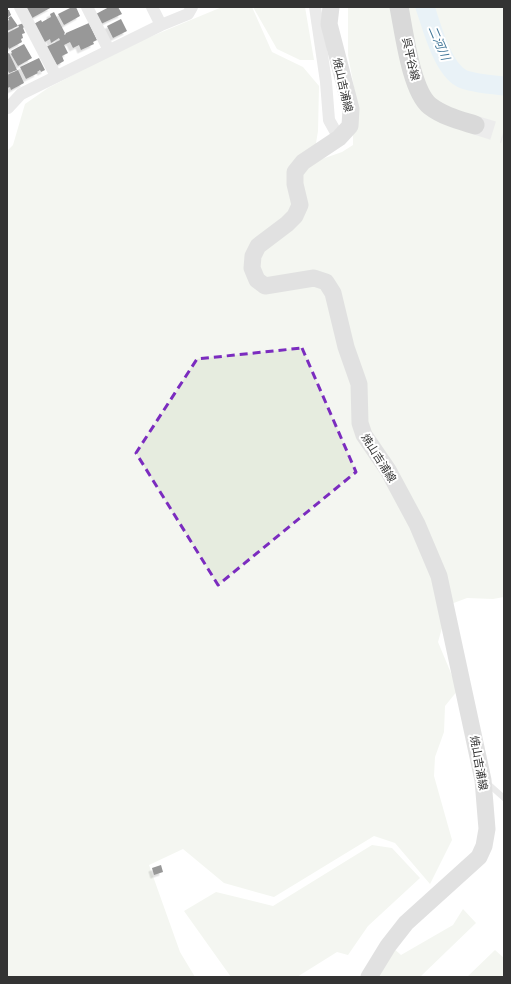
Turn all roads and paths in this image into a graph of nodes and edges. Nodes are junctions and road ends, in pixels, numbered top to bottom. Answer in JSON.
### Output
{"nodes":[{"id":1,"x":20,"y":7,"type":"edge"},
{"id":2,"x":87,"y":7,"type":"edge"},
{"id":3,"x":152,"y":7,"type":"edge"},
{"id":4,"x":192,"y":7,"type":"edge"},
{"id":5,"x":315,"y":7,"type":"edge"},
{"id":6,"x":331,"y":7,"type":"edge"},
{"id":7,"x":399,"y":7,"type":"edge"},
{"id":8,"x":161,"y":25,"type":"junction"},
{"id":9,"x":109,"y":50,"type":"junction"},
{"id":10,"x":56,"y":76,"type":"junction"},
{"id":11,"x":7,"y":109,"type":"edge"},
{"id":12,"x":475,"y":125,"type":"tunnel mouth"},
{"id":13,"x":339,"y":138,"type":"junction"},
{"id":14,"x":483,"y":780,"type":"junction"},
{"id":15,"x":504,"y":798,"type":"edge"},
{"id":16,"x":369,"y":977,"type":"edge"}],
"edges":[{"from":1,"to":10,"type":"street"},
{"from":2,"to":9,"type":"street"},
{"from":3,"to":8,"type":"street"},
{"from":4,"to":8,"type":"street"},
{"from":5,"to":13,"type":"street"},
{"from":6,"to":13,"type":"main road","name":"焼山吉浦線"},
{"from":7,"to":12,"type":"main road","name":"呉平谷線"},
{"from":8,"to":9,"type":"street"},
{"from":9,"to":10,"type":"street"},
{"from":10,"to":11,"type":"street"},
{"from":13,"to":14,"type":"main road","name":"焼山吉浦線"},
{"from":14,"to":15,"type":"lane"},
{"from":14,"to":16,"type":"main road","name":"焼山吉浦線"}]}
